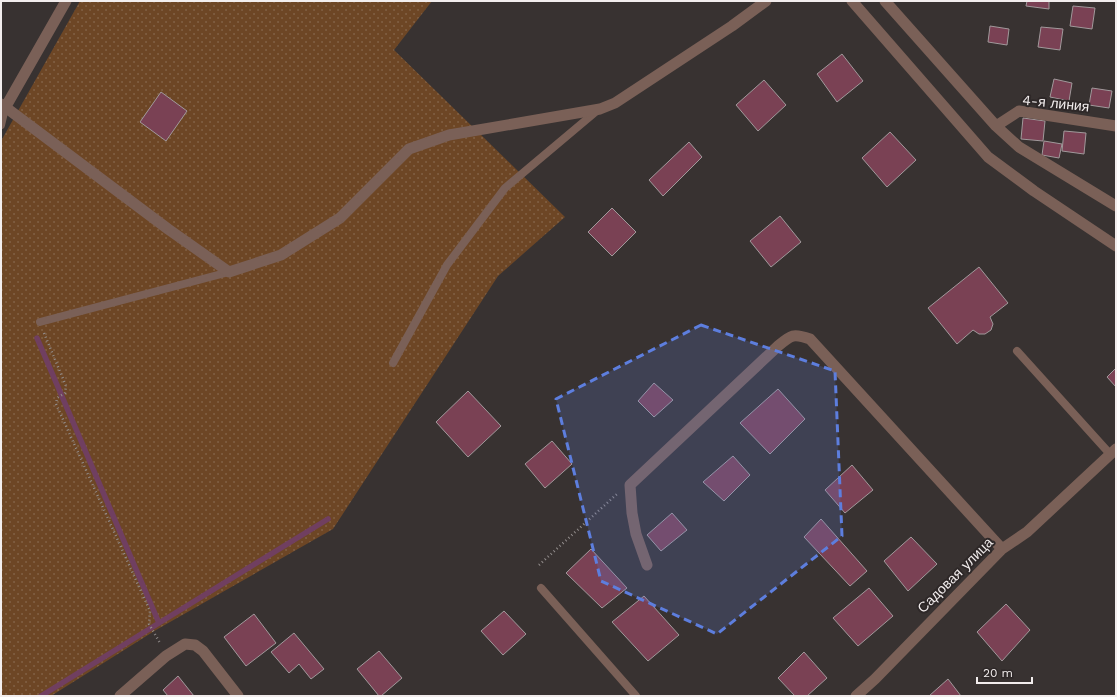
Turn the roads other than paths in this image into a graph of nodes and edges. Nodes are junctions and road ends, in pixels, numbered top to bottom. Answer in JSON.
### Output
{"nodes":[{"id":1,"x":66,"y":1,"type":"edge"},
{"id":2,"x":766,"y":1,"type":"edge"},
{"id":3,"x":852,"y":1,"type":"edge"},
{"id":4,"x":885,"y":1,"type":"edge"},
{"id":5,"x":3,"y":106,"type":"edge"},
{"id":6,"x":600,"y":109,"type":"junction"},
{"id":7,"x":1,"y":125,"type":"edge"},
{"id":8,"x":996,"y":126,"type":"junction"},
{"id":9,"x":1116,"y":126,"type":"edge"},
{"id":10,"x":1116,"y":206,"type":"edge"},
{"id":11,"x":1116,"y":246,"type":"edge"},
{"id":12,"x":229,"y":272,"type":"junction"},
{"id":13,"x":40,"y":322,"type":"road end"},
{"id":14,"x":1017,"y":351,"type":"dead end"},
{"id":15,"x":393,"y":362,"type":"dead end"},
{"id":16,"x":1113,"y":452,"type":"edge"},
{"id":17,"x":1002,"y":549,"type":"junction"},
{"id":18,"x":648,"y":565,"type":"dead end"},
{"id":19,"x":541,"y":588,"type":"dead end"},
{"id":20,"x":120,"y":696,"type":"edge"},
{"id":21,"x":238,"y":696,"type":"edge"},
{"id":22,"x":636,"y":696,"type":"edge"},
{"id":23,"x":856,"y":696,"type":"edge"}],
"edges":[{"from":1,"to":5,"type":"street"},
{"from":2,"to":6,"type":"street"},
{"from":3,"to":11,"type":"street"},
{"from":4,"to":8,"type":"street"},
{"from":5,"to":7,"type":"lane"},
{"from":5,"to":12,"type":"street"},
{"from":6,"to":12,"type":"street"},
{"from":6,"to":15,"type":"lane"},
{"from":8,"to":9,"type":"street","name":"4-я линия"},
{"from":8,"to":10,"type":"street"},
{"from":12,"to":13,"type":"lane"},
{"from":14,"to":16,"type":"lane"},
{"from":16,"to":17,"type":"street","name":"Садовая улица"},
{"from":17,"to":18,"type":"street"},
{"from":17,"to":23,"type":"street","name":"Садовая улица"},
{"from":19,"to":22,"type":"lane"},
{"from":20,"to":21,"type":"street"}]}
